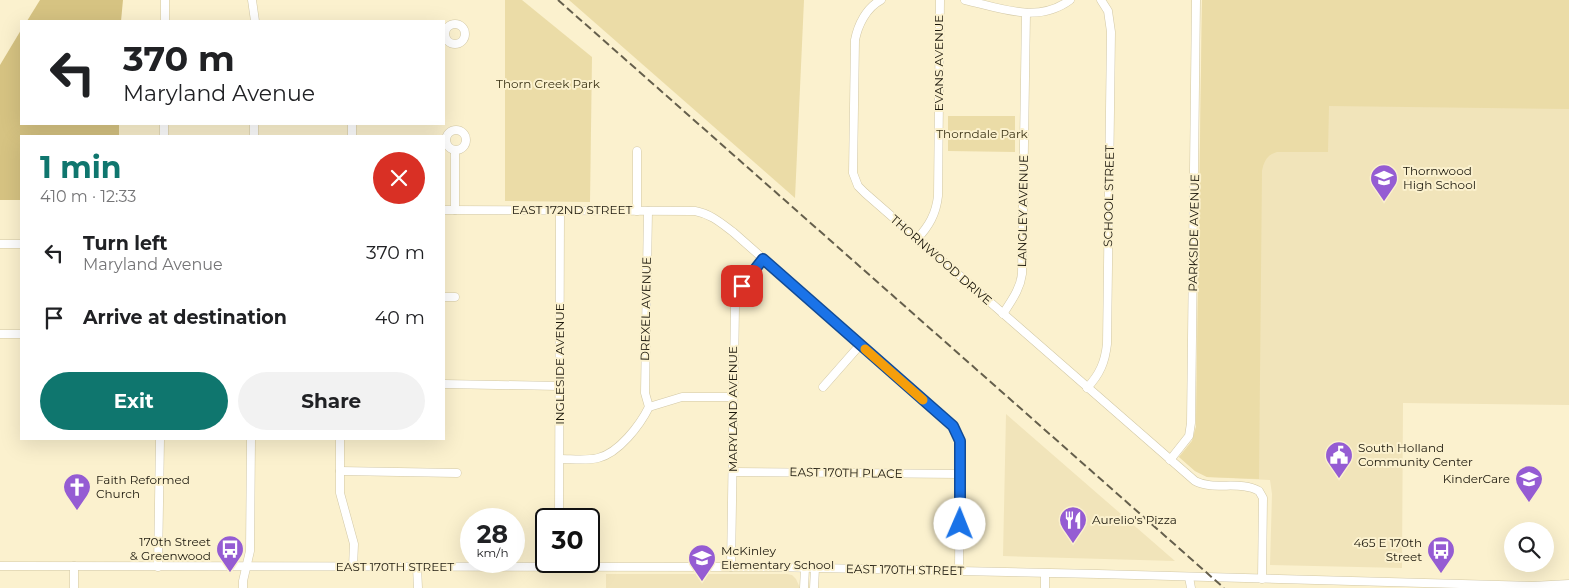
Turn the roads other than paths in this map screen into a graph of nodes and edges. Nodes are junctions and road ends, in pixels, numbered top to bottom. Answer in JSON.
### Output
{"nodes":[{"id":1,"x":165,"y":0,"type":"edge"},
{"id":2,"x":252,"y":0,"type":"edge"},
{"id":3,"x":940,"y":0,"type":"edge"},
{"id":4,"x":965,"y":0,"type":"edge"},
{"id":5,"x":1070,"y":0,"type":"edge"},
{"id":6,"x":1101,"y":0,"type":"edge"},
{"id":7,"x":1196,"y":0,"type":"edge"},
{"id":8,"x":878,"y":1,"type":"edge"},
{"id":9,"x":1026,"y":14,"type":"junction"},
{"id":10,"x":165,"y":20,"type":"edge"},
{"id":11,"x":255,"y":20,"type":"edge"},
{"id":12,"x":455,"y":151,"type":"dead end"},
{"id":13,"x":638,"y":151,"type":"dead end"},
{"id":14,"x":445,"y":210,"type":"edge"},
{"id":15,"x":455,"y":210,"type":"junction"},
{"id":16,"x":560,"y":210,"type":"junction"},
{"id":17,"x":637,"y":211,"type":"junction"},
{"id":18,"x":648,"y":211,"type":"junction"},
{"id":19,"x":917,"y":239,"type":"junction"},
{"id":20,"x":0,"y":244,"type":"edge"},
{"id":21,"x":20,"y":244,"type":"edge"},
{"id":22,"x":763,"y":259,"type":"junction"},
{"id":23,"x":445,"y":297,"type":"edge"},
{"id":24,"x":456,"y":297,"type":"dead end"},
{"id":25,"x":1003,"y":314,"type":"junction"},
{"id":26,"x":0,"y":334,"type":"edge"},
{"id":27,"x":20,"y":334,"type":"edge"},
{"id":28,"x":860,"y":345,"type":"junction"},
{"id":29,"x":445,"y":384,"type":"edge"},
{"id":30,"x":559,"y":386,"type":"junction"},
{"id":31,"x":823,"y":387,"type":"dead end"},
{"id":32,"x":1087,"y":388,"type":"junction"},
{"id":33,"x":733,"y":396,"type":"junction"},
{"id":34,"x":650,"y":407,"type":"junction"},
{"id":35,"x":160,"y":440,"type":"edge"},
{"id":36,"x":251,"y":440,"type":"edge"},
{"id":37,"x":340,"y":440,"type":"edge"},
{"id":38,"x":560,"y":459,"type":"junction"},
{"id":39,"x":1170,"y":460,"type":"junction"},
{"id":40,"x":340,"y":471,"type":"junction"},
{"id":41,"x":733,"y":472,"type":"junction"},
{"id":42,"x":457,"y":473,"type":"dead end"},
{"id":43,"x":960,"y":474,"type":"junction"},
{"id":44,"x":558,"y":508,"type":"edge"},
{"id":45,"x":535,"y":564,"type":"edge"},
{"id":46,"x":600,"y":565,"type":"edge"},
{"id":47,"x":0,"y":566,"type":"edge"},
{"id":48,"x":74,"y":566,"type":"junction"},
{"id":49,"x":158,"y":567,"type":"junction"},
{"id":50,"x":247,"y":567,"type":"junction"},
{"id":51,"x":353,"y":567,"type":"junction"},
{"id":52,"x":417,"y":567,"type":"junction"},
{"id":53,"x":731,"y":567,"type":"junction"},
{"id":54,"x":805,"y":568,"type":"junction"},
{"id":55,"x":815,"y":568,"type":"junction"},
{"id":56,"x":959,"y":571,"type":"junction"},
{"id":57,"x":1045,"y":574,"type":"junction"},
{"id":58,"x":1190,"y":577,"type":"junction"},
{"id":59,"x":1262,"y":579,"type":"junction"},
{"id":60,"x":1569,"y":584,"type":"edge"},
{"id":61,"x":74,"y":588,"type":"edge"},
{"id":62,"x":243,"y":588,"type":"edge"},
{"id":63,"x":418,"y":588,"type":"edge"},
{"id":64,"x":804,"y":588,"type":"edge"},
{"id":65,"x":814,"y":588,"type":"edge"},
{"id":66,"x":1045,"y":588,"type":"edge"},
{"id":67,"x":1191,"y":588,"type":"edge"}],
"edges":[{"from":1,"to":10,"type":"street"},
{"from":2,"to":11,"type":"street"},
{"from":3,"to":19,"type":"street","name":"EVANS AVENUE"},
{"from":4,"to":9,"type":"street"},
{"from":5,"to":9,"type":"street"},
{"from":6,"to":32,"type":"street","name":"SCHOOL STREET"},
{"from":7,"to":39,"type":"street","name":"PARKSIDE AVENUE"},
{"from":8,"to":19,"type":"street","name":"THORNWOOD DRIVE"},
{"from":9,"to":25,"type":"street","name":"LANGLEY AVENUE"},
{"from":12,"to":15,"type":"street"},
{"from":13,"to":17,"type":"street"},
{"from":14,"to":15,"type":"street","name":"EAST 172ND STREET"},
{"from":15,"to":16,"type":"street","name":"EAST 172ND STREET"},
{"from":16,"to":17,"type":"street","name":"EAST 172ND STREET"},
{"from":16,"to":30,"type":"street","name":"INGLESIDE AVENUE"},
{"from":17,"to":18,"type":"street","name":"EAST 172ND STREET"},
{"from":18,"to":22,"type":"street","name":"EAST 172ND STREET"},
{"from":18,"to":34,"type":"street","name":"DREXEL AVENUE"},
{"from":19,"to":25,"type":"street","name":"THORNWOOD DRIVE"},
{"from":20,"to":21,"type":"street"},
{"from":22,"to":28,"type":"street"},
{"from":22,"to":33,"type":"street","name":"MARYLAND AVENUE"},
{"from":23,"to":24,"type":"street"},
{"from":25,"to":32,"type":"street","name":"THORNWOOD DRIVE"},
{"from":26,"to":27,"type":"street"},
{"from":28,"to":31,"type":"street"},
{"from":28,"to":43,"type":"street"},
{"from":29,"to":30,"type":"street"},
{"from":30,"to":38,"type":"street","name":"INGLESIDE AVENUE"},
{"from":32,"to":39,"type":"street","name":"THORNWOOD DRIVE"},
{"from":33,"to":34,"type":"street"},
{"from":33,"to":41,"type":"street","name":"MARYLAND AVENUE"},
{"from":34,"to":38,"type":"street"},
{"from":35,"to":49,"type":"street"},
{"from":36,"to":50,"type":"street"},
{"from":37,"to":40,"type":"street"},
{"from":38,"to":44,"type":"street","name":"INGLESIDE AVENUE"},
{"from":39,"to":59,"type":"street"},
{"from":40,"to":42,"type":"street"},
{"from":40,"to":51,"type":"street"},
{"from":41,"to":43,"type":"street","name":"EAST 170TH PLACE"},
{"from":41,"to":53,"type":"street","name":"MARYLAND AVENUE"},
{"from":43,"to":56,"type":"street"},
{"from":45,"to":52,"type":"street","name":"EAST 170TH STREET"},
{"from":46,"to":53,"type":"street","name":"EAST 170TH STREET"},
{"from":47,"to":48,"type":"street","name":"EAST 170TH STREET"},
{"from":48,"to":49,"type":"street","name":"EAST 170TH STREET"},
{"from":48,"to":61,"type":"street"},
{"from":49,"to":50,"type":"street","name":"EAST 170TH STREET"},
{"from":50,"to":51,"type":"street","name":"EAST 170TH STREET"},
{"from":50,"to":62,"type":"street"},
{"from":51,"to":52,"type":"street","name":"EAST 170TH STREET"},
{"from":52,"to":63,"type":"street"},
{"from":53,"to":54,"type":"street","name":"EAST 170TH STREET"},
{"from":54,"to":55,"type":"street","name":"EAST 170TH STREET"},
{"from":54,"to":64,"type":"street"},
{"from":55,"to":56,"type":"street","name":"EAST 170TH STREET"},
{"from":55,"to":65,"type":"street"},
{"from":56,"to":57,"type":"street","name":"EAST 170TH STREET"},
{"from":57,"to":58,"type":"street","name":"EAST 170TH STREET"},
{"from":57,"to":66,"type":"street"},
{"from":58,"to":59,"type":"street","name":"EAST 170TH STREET"},
{"from":58,"to":67,"type":"street"},
{"from":59,"to":60,"type":"street","name":"EAST 170TH STREET"}]}
